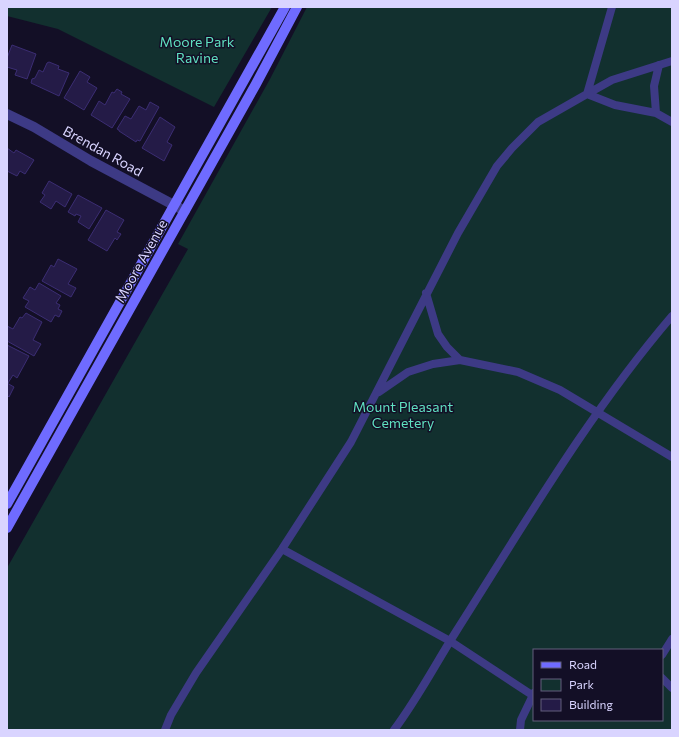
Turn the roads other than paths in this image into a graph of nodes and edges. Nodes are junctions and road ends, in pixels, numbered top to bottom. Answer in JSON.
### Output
{"nodes":[{"id":1,"x":285,"y":7,"type":"edge"},
{"id":2,"x":297,"y":7,"type":"edge"},
{"id":3,"x":612,"y":7,"type":"edge"},
{"id":4,"x":672,"y":61,"type":"edge"},
{"id":5,"x":659,"y":65,"type":"junction"},
{"id":6,"x":587,"y":94,"type":"junction"},
{"id":7,"x":656,"y":113,"type":"junction"},
{"id":8,"x":7,"y":114,"type":"edge"},
{"id":9,"x":672,"y":122,"type":"edge"},
{"id":10,"x":175,"y":206,"type":"junction"},
{"id":11,"x":186,"y":211,"type":"junction"},
{"id":12,"x":426,"y":293,"type":"junction"},
{"id":13,"x":672,"y":316,"type":"edge"},
{"id":14,"x":460,"y":360,"type":"junction"},
{"id":15,"x":377,"y":393,"type":"junction"},
{"id":16,"x":597,"y":412,"type":"junction"},
{"id":17,"x":672,"y":458,"type":"edge"},
{"id":18,"x":7,"y":504,"type":"edge"},
{"id":19,"x":7,"y":528,"type":"edge"},
{"id":20,"x":282,"y":549,"type":"junction"},
{"id":21,"x":672,"y":639,"type":"edge"},
{"id":22,"x":450,"y":641,"type":"junction"},
{"id":23,"x":663,"y":653,"type":"edge"},
{"id":24,"x":663,"y":679,"type":"edge"},
{"id":25,"x":672,"y":688,"type":"edge"},
{"id":26,"x":533,"y":694,"type":"edge"},
{"id":27,"x":165,"y":730,"type":"edge"},
{"id":28,"x":394,"y":730,"type":"edge"},
{"id":29,"x":520,"y":730,"type":"edge"}],
"edges":[{"from":1,"to":10,"type":"street","name":"Moore Avenue"},
{"from":2,"to":11,"type":"street","name":"Moore Avenue"},
{"from":3,"to":6,"type":"lane"},
{"from":4,"to":5,"type":"lane"},
{"from":5,"to":6,"type":"lane"},
{"from":5,"to":7,"type":"lane"},
{"from":6,"to":7,"type":"lane"},
{"from":6,"to":12,"type":"lane"},
{"from":7,"to":9,"type":"lane"},
{"from":8,"to":10,"type":"street","name":"Brendan Road"},
{"from":10,"to":11,"type":"street","name":"Brendan Road"},
{"from":10,"to":18,"type":"street","name":"Moore Avenue"},
{"from":11,"to":19,"type":"street","name":"Moore Avenue"},
{"from":12,"to":14,"type":"lane"},
{"from":12,"to":15,"type":"lane"},
{"from":13,"to":16,"type":"lane"},
{"from":14,"to":15,"type":"lane"},
{"from":14,"to":16,"type":"lane"},
{"from":15,"to":20,"type":"lane"},
{"from":16,"to":17,"type":"lane"},
{"from":16,"to":22,"type":"lane"},
{"from":20,"to":22,"type":"lane"},
{"from":20,"to":27,"type":"lane"},
{"from":21,"to":23,"type":"lane"},
{"from":22,"to":26,"type":"lane"},
{"from":22,"to":28,"type":"lane"},
{"from":24,"to":25,"type":"lane"},
{"from":26,"to":29,"type":"lane"}]}
